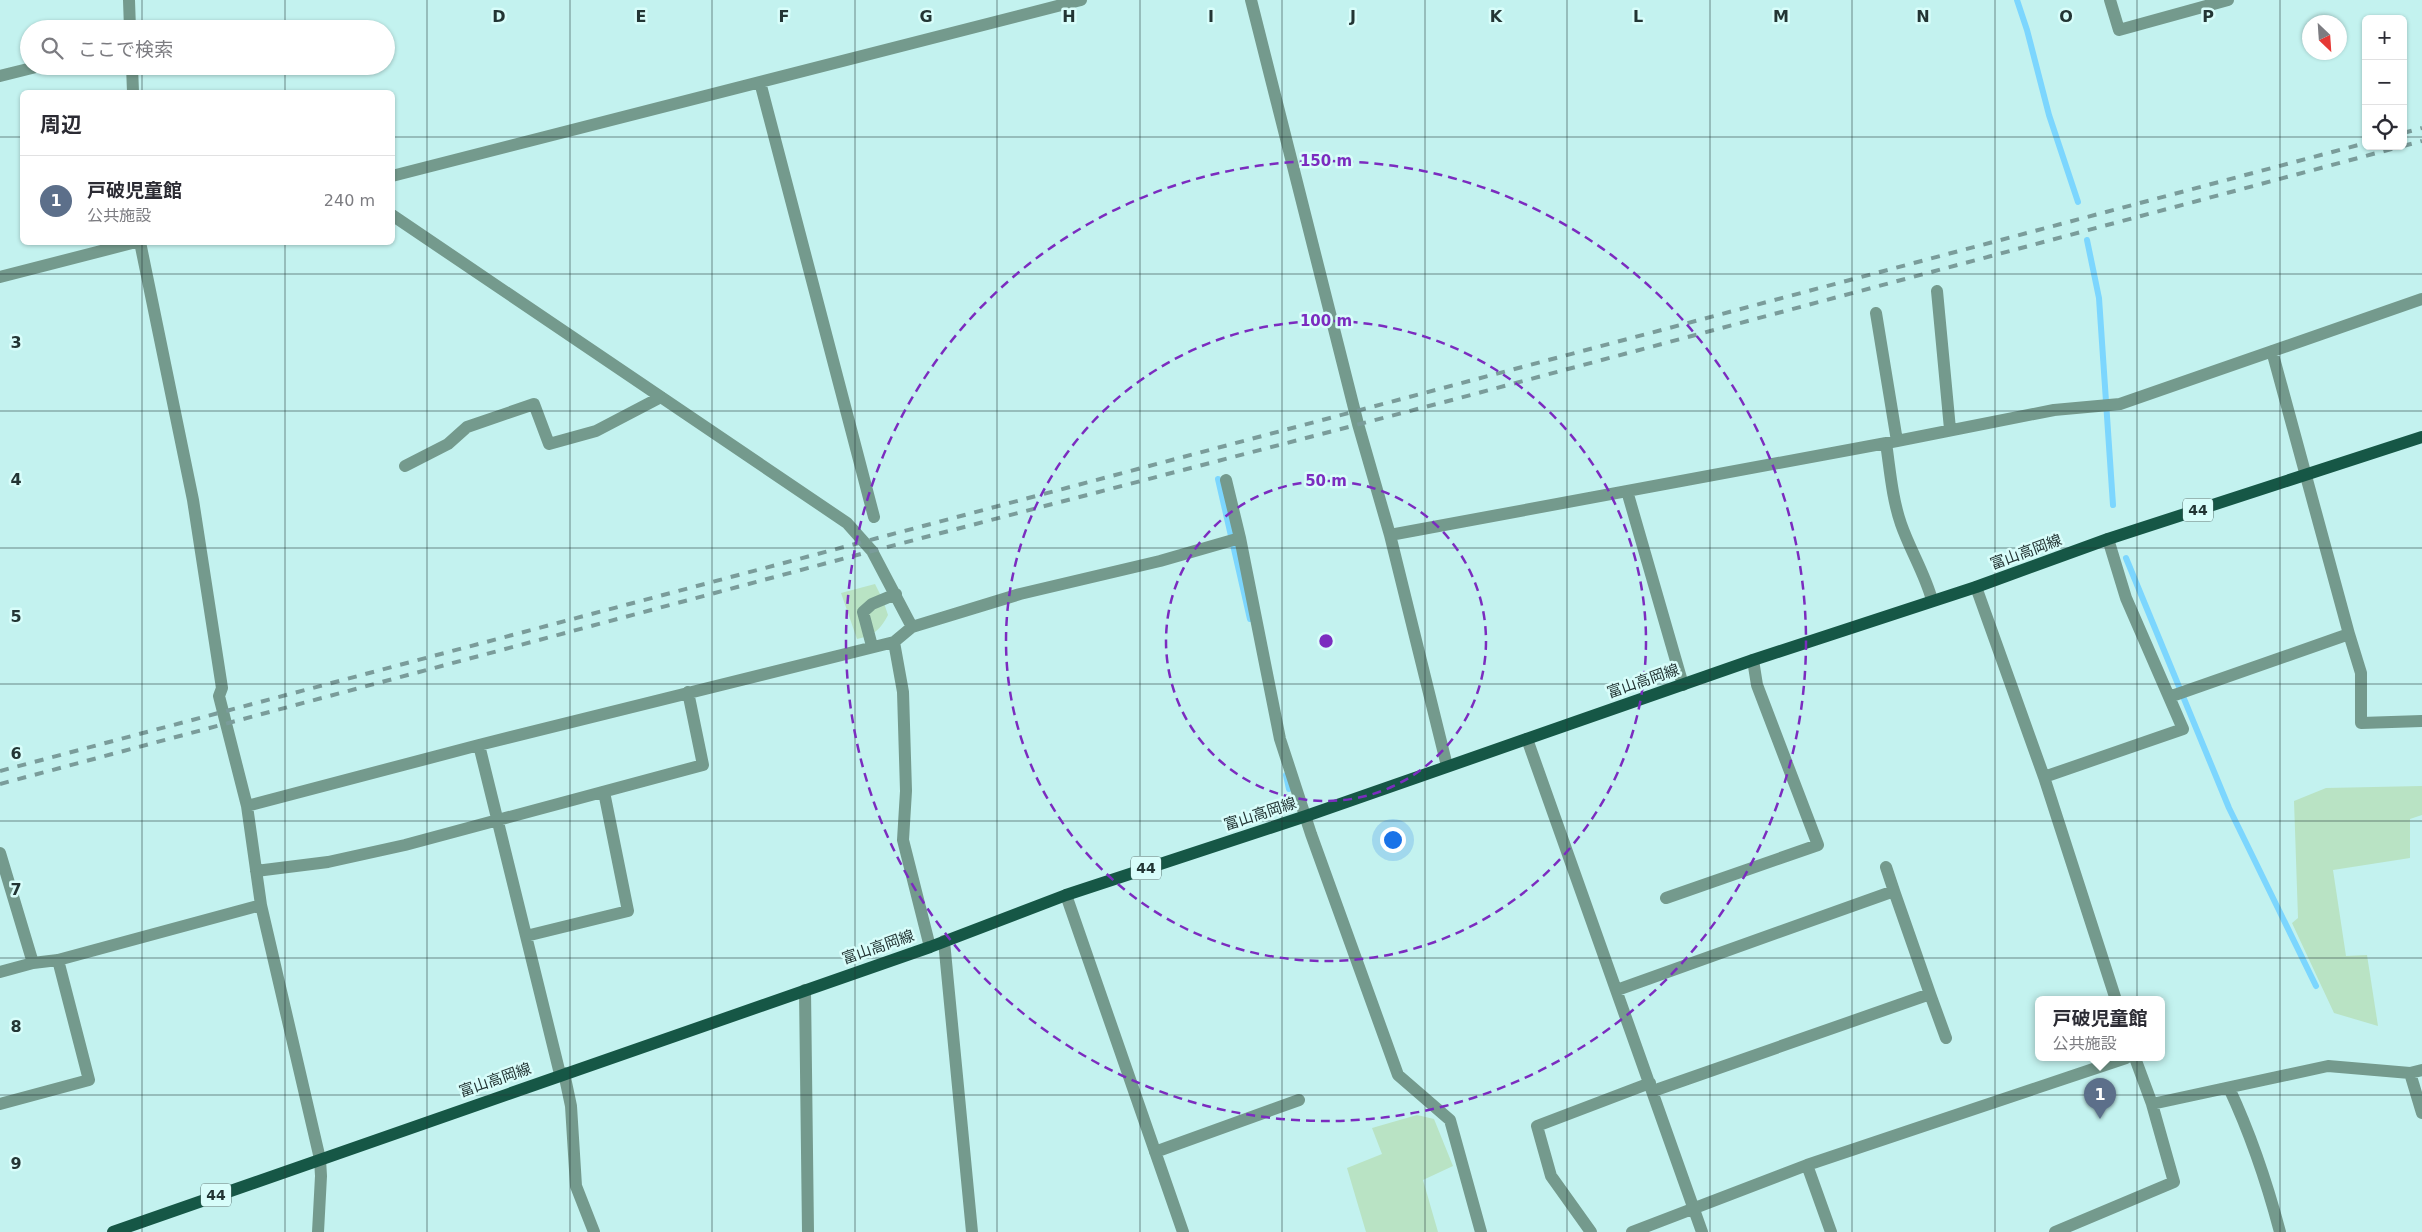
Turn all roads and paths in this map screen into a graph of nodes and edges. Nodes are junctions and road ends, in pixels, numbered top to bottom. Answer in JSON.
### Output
{"nodes":[{"id":1,"x":129,"y":0,"type":"edge"},
{"id":2,"x":1081,"y":0,"type":"edge"},
{"id":3,"x":1251,"y":0,"type":"edge"},
{"id":4,"x":2110,"y":0,"type":"edge"},
{"id":5,"x":2228,"y":0,"type":"edge"},
{"id":6,"x":130,"y":20,"type":"edge"},
{"id":7,"x":20,"y":71,"type":"edge"},
{"id":8,"x":132,"y":75,"type":"edge"},
{"id":9,"x":0,"y":76,"type":"edge"},
{"id":10,"x":760,"y":82,"type":"junction"},
{"id":11,"x":133,"y":90,"type":"edge"},
{"id":12,"x":395,"y":175,"type":"edge"},
{"id":13,"x":395,"y":217,"type":"edge"},
{"id":14,"x":124,"y":245,"type":"edge"},
{"id":15,"x":141,"y":245,"type":"edge"},
{"id":16,"x":0,"y":277,"type":"edge"},
{"id":17,"x":1937,"y":291,"type":"dead end"},
{"id":18,"x":2422,"y":298,"type":"edge"},
{"id":19,"x":1876,"y":313,"type":"dead end"},
{"id":20,"x":2272,"y":351,"type":"junction"},
{"id":21,"x":661,"y":397,"type":"junction"},
{"id":22,"x":1950,"y":429,"type":"junction"},
{"id":23,"x":2422,"y":437,"type":"edge"},
{"id":24,"x":1892,"y":442,"type":"junction"},
{"id":25,"x":405,"y":466,"type":"dead end"},
{"id":26,"x":2307,"y":475,"type":"junction"},
{"id":27,"x":1226,"y":480,"type":"dead end"},
{"id":28,"x":1627,"y":491,"type":"junction"},
{"id":29,"x":874,"y":517,"type":"dead end"},
{"id":30,"x":1390,"y":535,"type":"junction"},
{"id":31,"x":1240,"y":538,"type":"junction"},
{"id":32,"x":2108,"y":539,"type":"junction"},
{"id":33,"x":1976,"y":587,"type":"junction"},
{"id":34,"x":896,"y":594,"type":"junction"},
{"id":35,"x":1932,"y":600,"type":"junction"},
{"id":36,"x":912,"y":627,"type":"junction"},
{"id":37,"x":2348,"y":634,"type":"junction"},
{"id":38,"x":894,"y":642,"type":"junction"},
{"id":39,"x":872,"y":646,"type":"junction"},
{"id":40,"x":1753,"y":660,"type":"junction"},
{"id":41,"x":1683,"y":685,"type":"junction"},
{"id":42,"x":688,"y":692,"type":"junction"},
{"id":43,"x":2169,"y":697,"type":"junction"},
{"id":44,"x":2422,"y":721,"type":"edge"},
{"id":45,"x":1527,"y":738,"type":"junction"},
{"id":46,"x":478,"y":745,"type":"junction"},
{"id":47,"x":1447,"y":766,"type":"junction"},
{"id":48,"x":2044,"y":778,"type":"junction"},
{"id":49,"x":604,"y":792,"type":"junction"},
{"id":50,"x":247,"y":806,"type":"junction"},
{"id":51,"x":1306,"y":816,"type":"junction"},
{"id":52,"x":497,"y":821,"type":"junction"},
{"id":53,"x":0,"y":853,"type":"edge"},
{"id":54,"x":1886,"y":867,"type":"dead end"},
{"id":55,"x":256,"y":871,"type":"junction"},
{"id":56,"x":1894,"y":891,"type":"junction"},
{"id":57,"x":1066,"y":895,"type":"junction"},
{"id":58,"x":1666,"y":898,"type":"dead end"},
{"id":59,"x":261,"y":905,"type":"junction"},
{"id":60,"x":526,"y":936,"type":"junction"},
{"id":61,"x":944,"y":941,"type":"junction"},
{"id":62,"x":930,"y":947,"type":"junction"},
{"id":63,"x":58,"y":960,"type":"junction"},
{"id":64,"x":33,"y":963,"type":"junction"},
{"id":65,"x":0,"y":972,"type":"edge"},
{"id":66,"x":804,"y":990,"type":"junction"},
{"id":67,"x":1617,"y":990,"type":"junction"},
{"id":68,"x":1930,"y":994,"type":"junction"},
{"id":69,"x":2115,"y":996,"type":"edge"},
{"id":70,"x":1946,"y":1038,"type":"dead end"},
{"id":71,"x":2117,"y":1061,"type":"edge"},
{"id":72,"x":2135,"y":1061,"type":"edge"},
{"id":73,"x":2416,"y":1071,"type":"edge"},
{"id":74,"x":562,"y":1074,"type":"junction"},
{"id":75,"x":1652,"y":1087,"type":"junction"},
{"id":76,"x":2230,"y":1088,"type":"junction"},
{"id":77,"x":1299,"y":1100,"type":"dead end"},
{"id":78,"x":0,"y":1104,"type":"edge"},
{"id":79,"x":2152,"y":1104,"type":"junction"},
{"id":80,"x":2422,"y":1113,"type":"edge"},
{"id":81,"x":1155,"y":1152,"type":"junction"},
{"id":82,"x":320,"y":1158,"type":"junction"},
{"id":83,"x":1807,"y":1166,"type":"junction"},
{"id":84,"x":1693,"y":1208,"type":"junction"},
{"id":85,"x":113,"y":1232,"type":"edge"},
{"id":86,"x":318,"y":1232,"type":"edge"},
{"id":87,"x":594,"y":1232,"type":"edge"},
{"id":88,"x":808,"y":1232,"type":"edge"},
{"id":89,"x":972,"y":1232,"type":"edge"},
{"id":90,"x":1183,"y":1232,"type":"edge"},
{"id":91,"x":1481,"y":1232,"type":"edge"},
{"id":92,"x":1591,"y":1232,"type":"edge"},
{"id":93,"x":1632,"y":1232,"type":"edge"},
{"id":94,"x":1702,"y":1232,"type":"edge"},
{"id":95,"x":1831,"y":1232,"type":"edge"},
{"id":96,"x":2055,"y":1232,"type":"edge"},
{"id":97,"x":2280,"y":1232,"type":"edge"}],
"edges":[{"from":1,"to":6,"type":"street"},
{"from":2,"to":10,"type":"street"},
{"from":3,"to":30,"type":"street"},
{"from":4,"to":5,"type":"street"},
{"from":7,"to":9,"type":"street"},
{"from":8,"to":11,"type":"street"},
{"from":10,"to":12,"type":"street"},
{"from":10,"to":29,"type":"street"},
{"from":13,"to":21,"type":"street"},
{"from":14,"to":16,"type":"street"},
{"from":15,"to":50,"type":"street"},
{"from":17,"to":22,"type":"street"},
{"from":18,"to":20,"type":"street"},
{"from":19,"to":24,"type":"street"},
{"from":20,"to":22,"type":"street"},
{"from":20,"to":26,"type":"street"},
{"from":21,"to":25,"type":"street"},
{"from":21,"to":34,"type":"street"},
{"from":22,"to":24,"type":"street"},
{"from":23,"to":26,"type":"main road","name":"富山高岡線","number":"44"},
{"from":24,"to":28,"type":"street"},
{"from":24,"to":35,"type":"street"},
{"from":26,"to":32,"type":"main road","name":"富山高岡線","number":"44"},
{"from":26,"to":37,"type":"street"},
{"from":27,"to":31,"type":"street"},
{"from":28,"to":30,"type":"street"},
{"from":28,"to":41,"type":"street"},
{"from":30,"to":47,"type":"street"},
{"from":31,"to":36,"type":"street"},
{"from":31,"to":51,"type":"street"},
{"from":32,"to":33,"type":"main road","name":"富山高岡線","number":"44"},
{"from":32,"to":43,"type":"street"},
{"from":33,"to":35,"type":"main road","name":"富山高岡線","number":"44"},
{"from":33,"to":48,"type":"street"},
{"from":34,"to":36,"type":"street"},
{"from":34,"to":39,"type":"street"},
{"from":35,"to":40,"type":"main road","name":"富山高岡線","number":"44"},
{"from":36,"to":38,"type":"street"},
{"from":37,"to":43,"type":"street"},
{"from":37,"to":44,"type":"street"},
{"from":38,"to":39,"type":"street"},
{"from":38,"to":62,"type":"street"},
{"from":39,"to":42,"type":"street"},
{"from":40,"to":41,"type":"main road","name":"富山高岡線","number":"44"},
{"from":40,"to":58,"type":"street"},
{"from":41,"to":45,"type":"main road","name":"富山高岡線","number":"44"},
{"from":42,"to":46,"type":"street"},
{"from":42,"to":49,"type":"street"},
{"from":43,"to":48,"type":"street"},
{"from":45,"to":47,"type":"main road","name":"富山高岡線","number":"44"},
{"from":45,"to":67,"type":"street"},
{"from":46,"to":50,"type":"street"},
{"from":46,"to":52,"type":"street"},
{"from":47,"to":51,"type":"main road","name":"富山高岡線","number":"44"},
{"from":48,"to":69,"type":"street"},
{"from":49,"to":52,"type":"street"},
{"from":49,"to":60,"type":"street"},
{"from":50,"to":55,"type":"street"},
{"from":51,"to":57,"type":"main road","name":"富山高岡線","number":"44"},
{"from":51,"to":91,"type":"street"},
{"from":52,"to":55,"type":"street"},
{"from":52,"to":60,"type":"street"},
{"from":53,"to":64,"type":"street"},
{"from":54,"to":56,"type":"street"},
{"from":55,"to":59,"type":"street"},
{"from":56,"to":67,"type":"street"},
{"from":56,"to":68,"type":"street"},
{"from":57,"to":61,"type":"main road","name":"富山高岡線","number":"44"},
{"from":57,"to":81,"type":"street"},
{"from":59,"to":63,"type":"street"},
{"from":59,"to":82,"type":"street"},
{"from":60,"to":74,"type":"street"},
{"from":61,"to":62,"type":"main road","name":"富山高岡線","number":"44"},
{"from":61,"to":89,"type":"street"},
{"from":62,"to":66,"type":"main road","name":"富山高岡線","number":"44"},
{"from":63,"to":64,"type":"street"},
{"from":63,"to":78,"type":"street"},
{"from":64,"to":65,"type":"street"},
{"from":66,"to":74,"type":"main road","name":"富山高岡線","number":"44"},
{"from":66,"to":88,"type":"street"},
{"from":67,"to":75,"type":"street"},
{"from":68,"to":70,"type":"street"},
{"from":68,"to":75,"type":"street"},
{"from":71,"to":83,"type":"street"},
{"from":72,"to":79,"type":"street"},
{"from":73,"to":76,"type":"street"},
{"from":73,"to":80,"type":"street"},
{"from":74,"to":82,"type":"main road","name":"富山高岡線","number":"44"},
{"from":74,"to":87,"type":"street"},
{"from":75,"to":84,"type":"street"},
{"from":75,"to":92,"type":"street"},
{"from":76,"to":79,"type":"street"},
{"from":76,"to":97,"type":"street"},
{"from":77,"to":81,"type":"street"},
{"from":79,"to":96,"type":"street"},
{"from":81,"to":90,"type":"street"},
{"from":82,"to":85,"type":"main road","name":"富山高岡線","number":"44"},
{"from":82,"to":86,"type":"street"},
{"from":83,"to":84,"type":"street"},
{"from":83,"to":95,"type":"street"},
{"from":84,"to":93,"type":"street"},
{"from":84,"to":94,"type":"street"}]}
